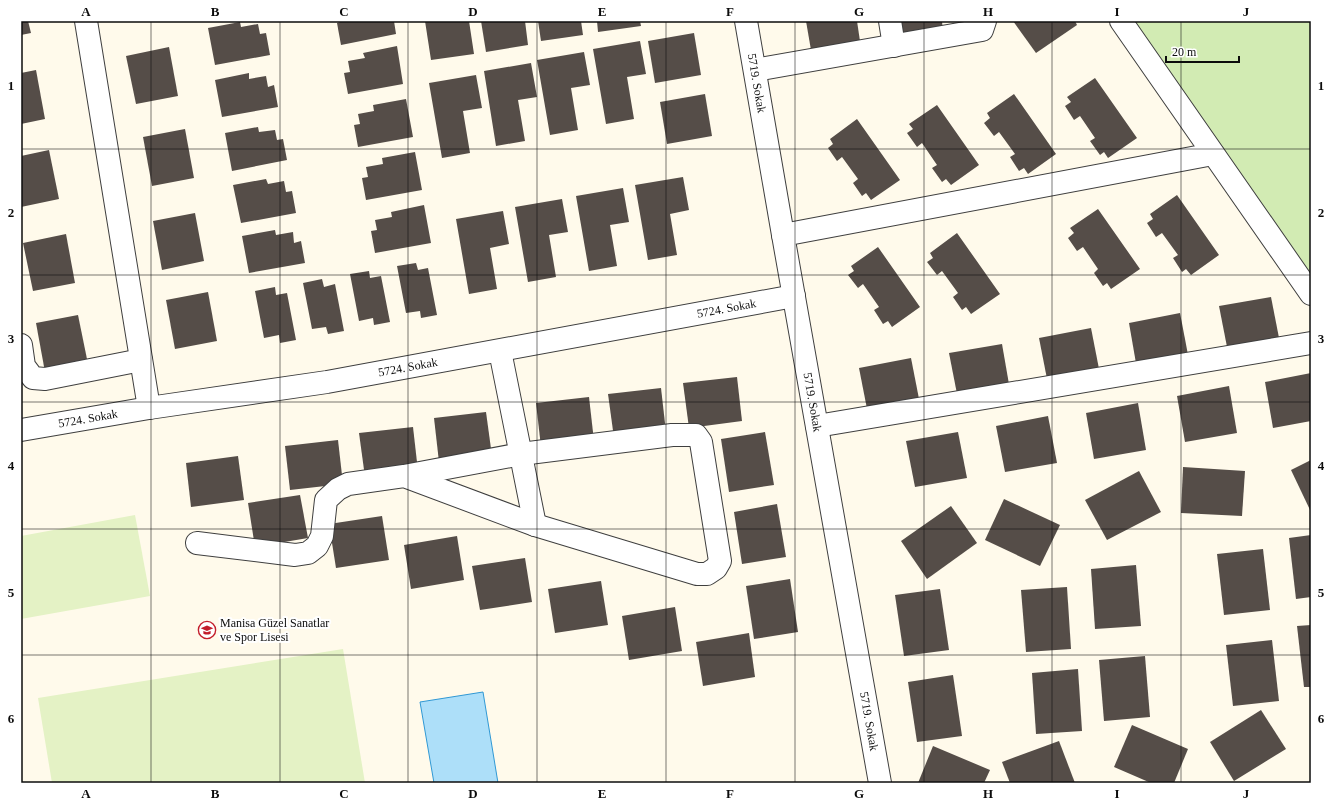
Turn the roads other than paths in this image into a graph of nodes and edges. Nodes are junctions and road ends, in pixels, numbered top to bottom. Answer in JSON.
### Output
{"nodes":[{"id":1,"x":86,"y":21,"type":"edge"},
{"id":2,"x":746,"y":21,"type":"edge"},
{"id":3,"x":890,"y":21,"type":"edge"},
{"id":4,"x":985,"y":21,"type":"edge"},
{"id":5,"x":1121,"y":21,"type":"edge"},
{"id":6,"x":894,"y":46,"type":"junction"},
{"id":7,"x":755,"y":70,"type":"junction"},
{"id":8,"x":1213,"y":154,"type":"junction"},
{"id":9,"x":783,"y":235,"type":"junction"},
{"id":10,"x":1311,"y":294,"type":"edge"},
{"id":11,"x":794,"y":296,"type":"junction"},
{"id":12,"x":1311,"y":343,"type":"edge"},
{"id":13,"x":21,"y":345,"type":"edge"},
{"id":14,"x":500,"y":351,"type":"junction"},
{"id":15,"x":141,"y":360,"type":"junction"},
{"id":16,"x":149,"y":408,"type":"junction"},
{"id":17,"x":817,"y":426,"type":"junction"},
{"id":18,"x":21,"y":430,"type":"edge"},
{"id":19,"x":520,"y":454,"type":"junction"},
{"id":20,"x":404,"y":476,"type":"junction"},
{"id":21,"x":535,"y":525,"type":"junction"},
{"id":22,"x":197,"y":543,"type":"dead end"},
{"id":23,"x":880,"y":783,"type":"edge"}],
"edges":[{"from":1,"to":15,"type":"street"},
{"from":2,"to":7,"type":"street","name":"5719. Sokak"},
{"from":3,"to":6,"type":"street"},
{"from":4,"to":6,"type":"street"},
{"from":5,"to":8,"type":"street"},
{"from":6,"to":7,"type":"street"},
{"from":7,"to":9,"type":"street","name":"5719. Sokak"},
{"from":8,"to":9,"type":"street"},
{"from":8,"to":10,"type":"street"},
{"from":9,"to":11,"type":"street","name":"5719. Sokak"},
{"from":11,"to":14,"type":"street","name":"5724. Sokak"},
{"from":11,"to":17,"type":"street","name":"5719. Sokak"},
{"from":12,"to":17,"type":"street"},
{"from":13,"to":15,"type":"street"},
{"from":14,"to":16,"type":"street","name":"5724. Sokak"},
{"from":14,"to":19,"type":"street"},
{"from":15,"to":16,"type":"street"},
{"from":16,"to":18,"type":"street","name":"5724. Sokak"},
{"from":17,"to":23,"type":"street","name":"5719. Sokak"},
{"from":19,"to":20,"type":"street"},
{"from":19,"to":21,"type":"street"},
{"from":19,"to":21,"type":"street"},
{"from":20,"to":21,"type":"street"},
{"from":20,"to":22,"type":"street"}]}
